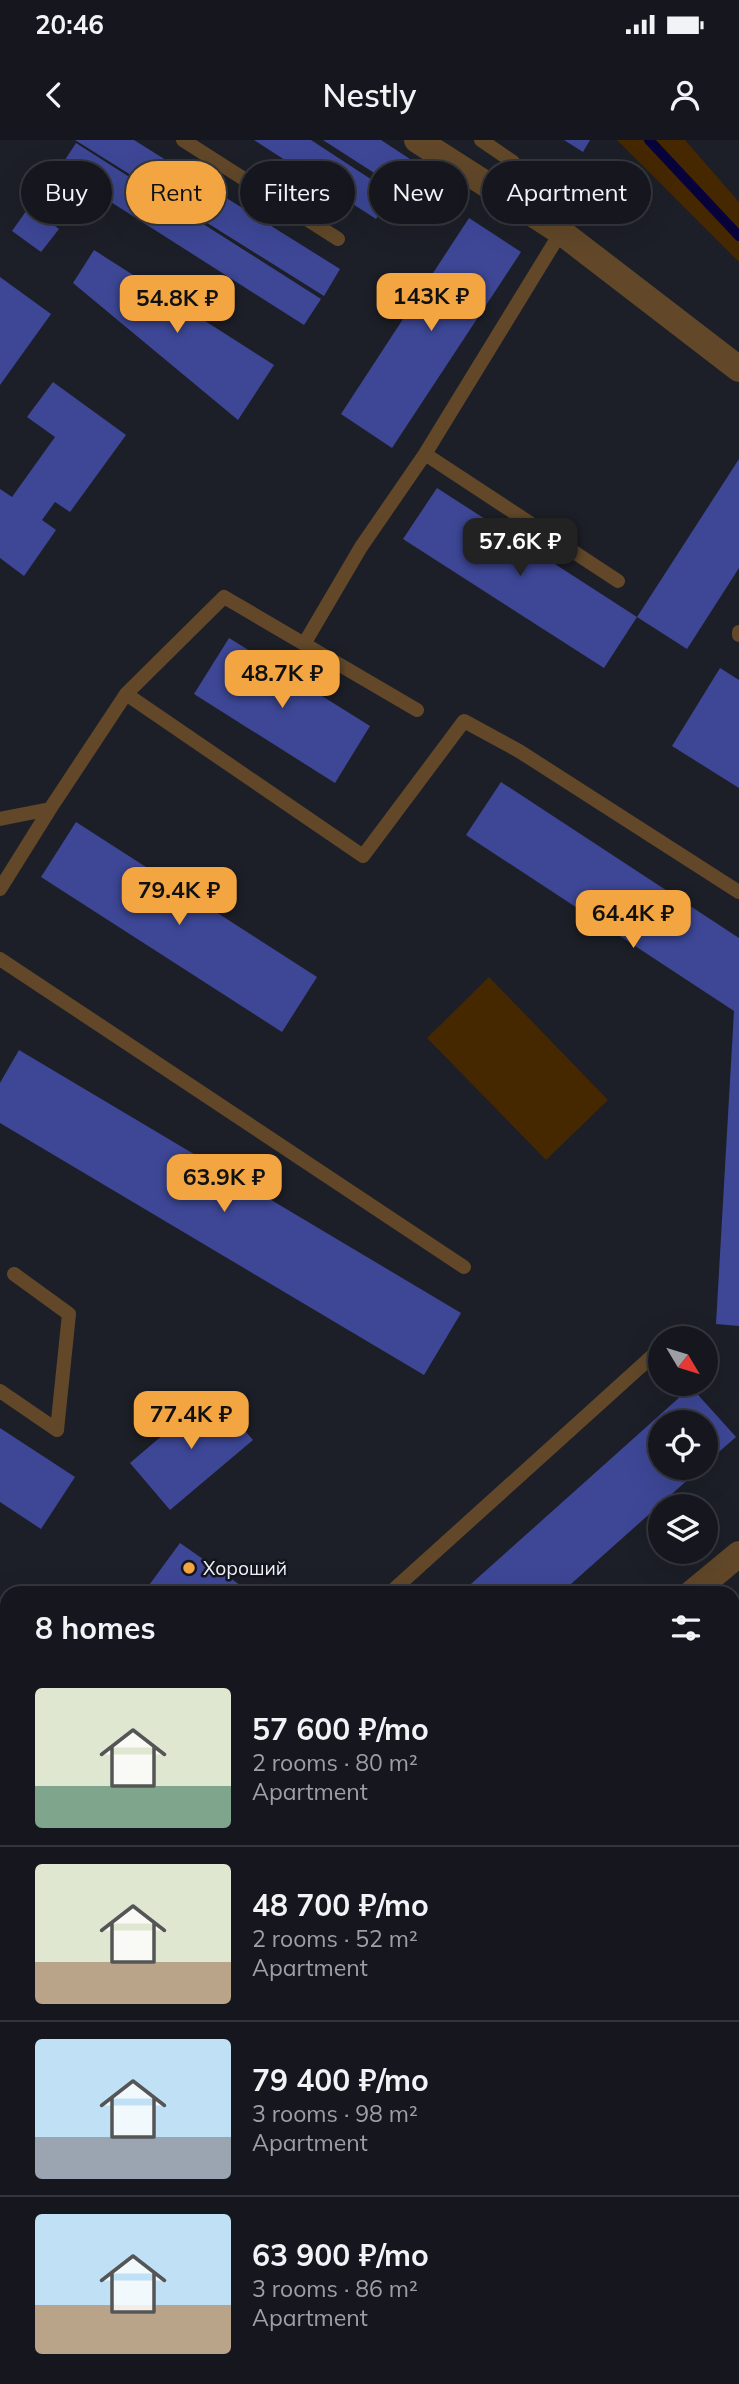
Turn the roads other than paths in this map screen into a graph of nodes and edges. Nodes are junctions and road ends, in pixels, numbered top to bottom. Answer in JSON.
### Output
{"nodes":[{"id":1,"x":183,"y":140,"type":"edge"},
{"id":2,"x":417,"y":140,"type":"edge"},
{"id":3,"x":481,"y":140,"type":"edge"},
{"id":4,"x":561,"y":232,"type":"junction"},
{"id":5,"x":338,"y":239,"type":"dead end"},
{"id":6,"x":739,"y":369,"type":"edge"},
{"id":7,"x":425,"y":454,"type":"junction"},
{"id":8,"x":618,"y":582,"type":"dead end"},
{"id":9,"x":304,"y":644,"type":"junction"},
{"id":10,"x":126,"y":694,"type":"junction"},
{"id":11,"x":417,"y":710,"type":"dead end"},
{"id":12,"x":50,"y":809,"type":"junction"},
{"id":13,"x":0,"y":819,"type":"edge"},
{"id":14,"x":0,"y":889,"type":"edge"},
{"id":15,"x":739,"y":892,"type":"edge"},
{"id":16,"x":0,"y":959,"type":"edge"},
{"id":17,"x":464,"y":1267,"type":"dead end"},
{"id":18,"x":14,"y":1274,"type":"dead end"},
{"id":19,"x":648,"y":1360,"type":"edge"},
{"id":20,"x":0,"y":1391,"type":"edge"},
{"id":21,"x":739,"y":1554,"type":"edge"},
{"id":22,"x":398,"y":1586,"type":"edge"},
{"id":23,"x":700,"y":1586,"type":"edge"}],
"edges":[{"from":1,"to":5,"type":"lane"},
{"from":2,"to":4,"type":"street"},
{"from":3,"to":4,"type":"lane"},
{"from":4,"to":6,"type":"street"},
{"from":4,"to":7,"type":"lane"},
{"from":7,"to":8,"type":"lane"},
{"from":7,"to":9,"type":"lane"},
{"from":9,"to":10,"type":"lane"},
{"from":9,"to":11,"type":"lane"},
{"from":10,"to":12,"type":"lane"},
{"from":10,"to":15,"type":"lane"},
{"from":12,"to":13,"type":"lane"},
{"from":12,"to":14,"type":"lane"},
{"from":16,"to":17,"type":"lane"},
{"from":18,"to":20,"type":"lane"},
{"from":19,"to":22,"type":"lane"},
{"from":21,"to":23,"type":"street"}]}
